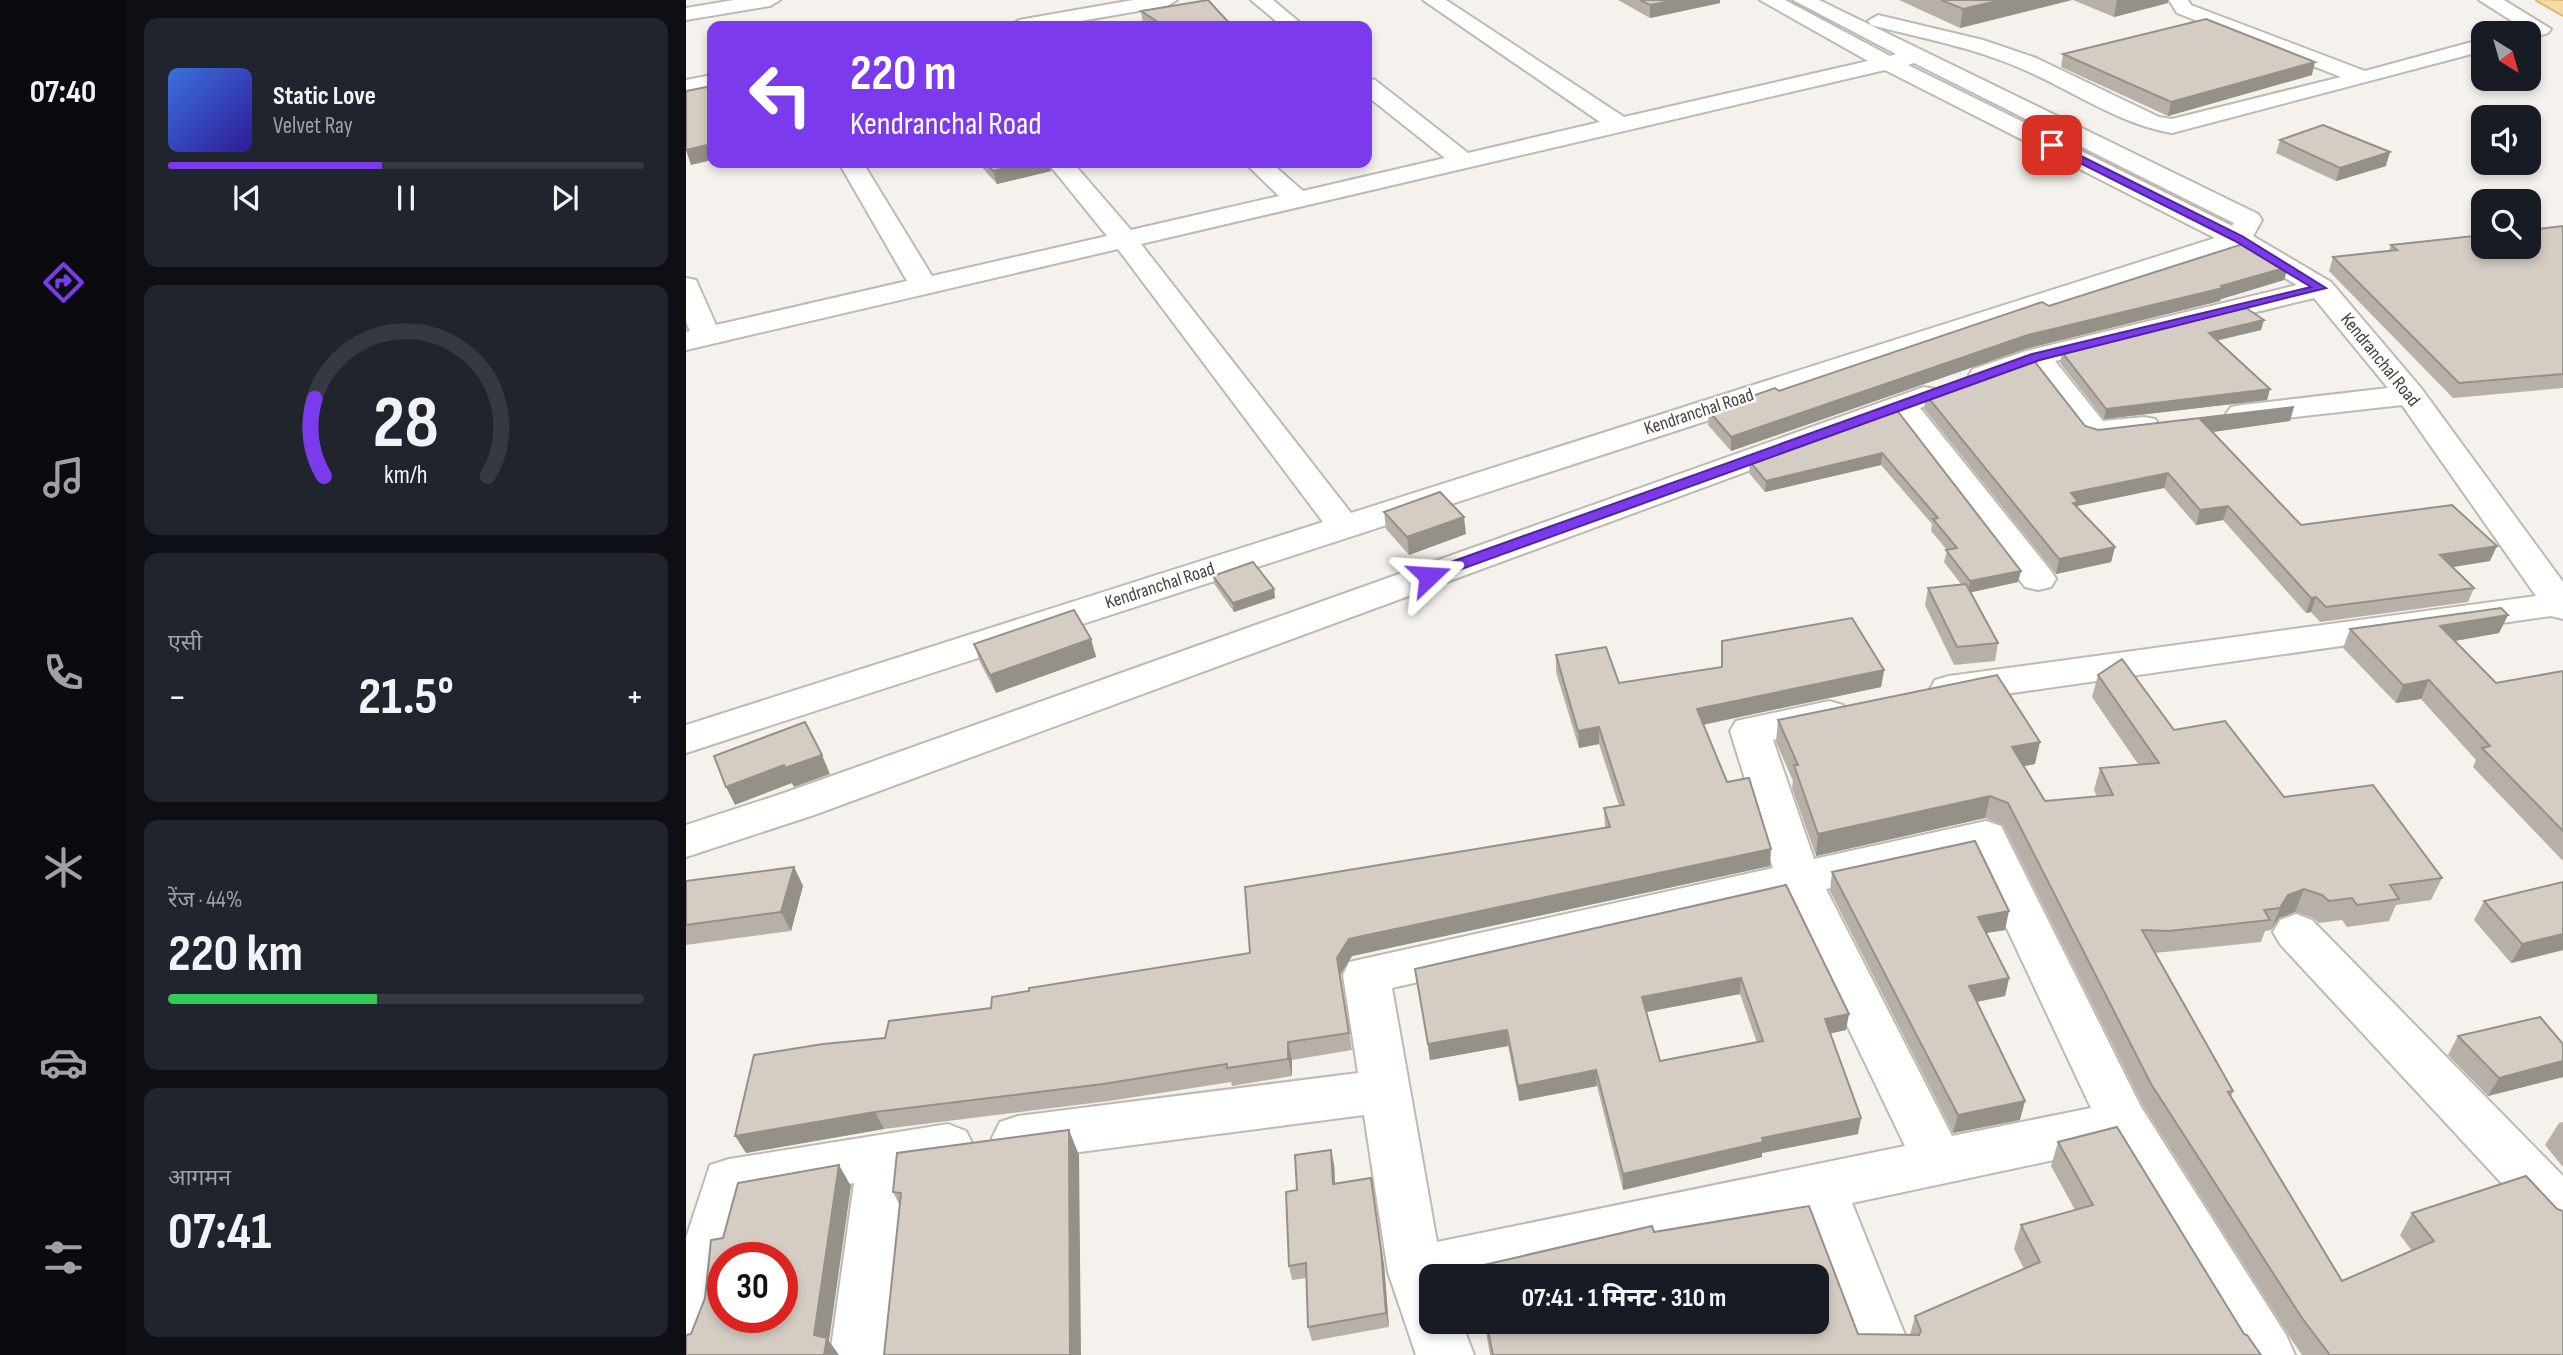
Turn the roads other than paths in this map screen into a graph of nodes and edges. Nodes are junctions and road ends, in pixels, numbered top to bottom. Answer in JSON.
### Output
{"nodes":[{"id":1,"x":770,"y":0,"type":"edge"},
{"id":2,"x":1167,"y":0,"type":"edge"},
{"id":3,"x":1261,"y":0,"type":"edge"},
{"id":4,"x":1433,"y":0,"type":"edge"},
{"id":5,"x":1770,"y":0,"type":"edge"},
{"id":6,"x":1803,"y":0,"type":"edge"},
{"id":7,"x":1835,"y":0,"type":"edge"},
{"id":8,"x":2489,"y":0,"type":"edge"},
{"id":9,"x":2547,"y":0,"type":"edge"},
{"id":10,"x":2178,"y":1,"type":"edge"},
{"id":11,"x":2563,"y":9,"type":"edge"},
{"id":12,"x":686,"y":13,"type":"edge"},
{"id":13,"x":1105,"y":19,"type":"edge"},
{"id":14,"x":1080,"y":21,"type":"edge"},
{"id":15,"x":1288,"y":21,"type":"edge"},
{"id":16,"x":2527,"y":21,"type":"edge"},
{"id":17,"x":1859,"y":47,"type":"junction"},
{"id":18,"x":2471,"y":48,"type":"edge"},
{"id":19,"x":1887,"y":52,"type":"junction"},
{"id":20,"x":1826,"y":54,"type":"dead end"},
{"id":21,"x":1799,"y":60,"type":"dead end"},
{"id":22,"x":2364,"y":78,"type":"junction"},
{"id":23,"x":707,"y":83,"type":"edge"},
{"id":24,"x":686,"y":87,"type":"edge"},
{"id":25,"x":1372,"y":89,"type":"edge"},
{"id":26,"x":1597,"y":108,"type":"junction"},
{"id":27,"x":1620,"y":125,"type":"junction"},
{"id":28,"x":1440,"y":145,"type":"junction"},
{"id":29,"x":1372,"y":161,"type":"edge"},
{"id":30,"x":1464,"y":161,"type":"junction"},
{"id":31,"x":854,"y":168,"type":"edge"},
{"id":32,"x":1064,"y":168,"type":"edge"},
{"id":33,"x":1263,"y":168,"type":"edge"},
{"id":34,"x":1350,"y":168,"type":"edge"},
{"id":35,"x":1288,"y":191,"type":"junction"},
{"id":36,"x":1117,"y":231,"type":"junction"},
{"id":37,"x":2238,"y":239,"type":"junction"},
{"id":38,"x":917,"y":276,"type":"junction"},
{"id":39,"x":686,"y":286,"type":"edge"},
{"id":40,"x":2321,"y":288,"type":"junction"},
{"id":41,"x":694,"y":328,"type":"edge"},
{"id":42,"x":2036,"y":357,"type":"junction"},
{"id":43,"x":2410,"y":395,"type":"junction"},
{"id":44,"x":1901,"y":404,"type":"junction"},
{"id":45,"x":2218,"y":417,"type":"edge"},
{"id":46,"x":2177,"y":422,"type":"edge"},
{"id":47,"x":1344,"y":527,"type":"junction"},
{"id":48,"x":2038,"y":579,"type":"dead end"},
{"id":49,"x":2561,"y":606,"type":"edge"},
{"id":50,"x":1912,"y":696,"type":"edge"},
{"id":51,"x":1872,"y":705,"type":"edge"},
{"id":52,"x":686,"y":739,"type":"edge"},
{"id":53,"x":686,"y":841,"type":"edge"},
{"id":54,"x":1799,"y":879,"type":"junction"},
{"id":55,"x":2296,"y":932,"type":"dead end"},
{"id":56,"x":1384,"y":1091,"type":"junction"},
{"id":57,"x":2123,"y":1123,"type":"junction"},
{"id":58,"x":884,"y":1155,"type":"junction"},
{"id":59,"x":1938,"y":1161,"type":"junction"},
{"id":60,"x":1819,"y":1188,"type":"junction"},
{"id":61,"x":2563,"y":1212,"type":"edge"},
{"id":62,"x":1562,"y":1264,"type":"edge"},
{"id":63,"x":1419,"y":1268,"type":"edge"},
{"id":64,"x":686,"y":1333,"type":"edge"},
{"id":65,"x":1437,"y":1334,"type":"edge"},
{"id":66,"x":859,"y":1355,"type":"edge"},
{"id":67,"x":1445,"y":1355,"type":"edge"},
{"id":68,"x":1884,"y":1355,"type":"edge"},
{"id":69,"x":2266,"y":1355,"type":"edge"}],
"edges":[{"from":1,"to":12,"type":"street"},
{"from":2,"to":13,"type":"street"},
{"from":3,"to":15,"type":"street"},
{"from":4,"to":26,"type":"street"},
{"from":5,"to":17,"type":"street"},
{"from":6,"to":19,"type":"street"},
{"from":7,"to":22,"type":"street"},
{"from":8,"to":16,"type":"street"},
{"from":9,"to":11,"type":"main road"},
{"from":10,"to":22,"type":"street"},
{"from":13,"to":14,"type":"street"},
{"from":17,"to":19,"type":"street"},
{"from":17,"to":20,"type":"street"},
{"from":18,"to":22,"type":"street"},
{"from":19,"to":27,"type":"street"},
{"from":19,"to":37,"type":"street"},
{"from":19,"to":37,"type":"street"},
{"from":21,"to":26,"type":"street"},
{"from":23,"to":24,"type":"street"},
{"from":25,"to":28,"type":"street"},
{"from":26,"to":27,"type":"street"},
{"from":26,"to":28,"type":"street"},
{"from":27,"to":30,"type":"street"},
{"from":28,"to":29,"type":"street"},
{"from":28,"to":30,"type":"street"},
{"from":30,"to":35,"type":"street"},
{"from":31,"to":38,"type":"street"},
{"from":32,"to":36,"type":"street"},
{"from":33,"to":35,"type":"street"},
{"from":34,"to":35,"type":"street"},
{"from":35,"to":36,"type":"street"},
{"from":36,"to":38,"type":"street"},
{"from":36,"to":47,"type":"street"},
{"from":37,"to":40,"type":"street","name":"Kendranchal Road"},
{"from":37,"to":47,"type":"street","name":"Kendranchal Road"},
{"from":38,"to":41,"type":"street"},
{"from":39,"to":41,"type":"street"},
{"from":40,"to":42,"type":"street"},
{"from":40,"to":43,"type":"street","name":"Kendranchal Road"},
{"from":42,"to":44,"type":"street"},
{"from":42,"to":46,"type":"street"},
{"from":43,"to":45,"type":"street"},
{"from":43,"to":49,"type":"street","name":"Kendranchal Road"},
{"from":44,"to":48,"type":"street"},
{"from":44,"to":53,"type":"street"},
{"from":47,"to":52,"type":"street","name":"Kendranchal Road"},
{"from":49,"to":50,"type":"street"},
{"from":51,"to":54,"type":"street"},
{"from":54,"to":56,"type":"street"},
{"from":54,"to":57,"type":"street"},
{"from":54,"to":59,"type":"street"},
{"from":55,"to":61,"type":"street"},
{"from":56,"to":58,"type":"street"},
{"from":56,"to":63,"type":"street"},
{"from":57,"to":59,"type":"street"},
{"from":57,"to":69,"type":"street"},
{"from":58,"to":64,"type":"street"},
{"from":58,"to":66,"type":"street"},
{"from":59,"to":60,"type":"street"},
{"from":60,"to":62,"type":"street"},
{"from":60,"to":68,"type":"street"},
{"from":65,"to":67,"type":"street"}]}
